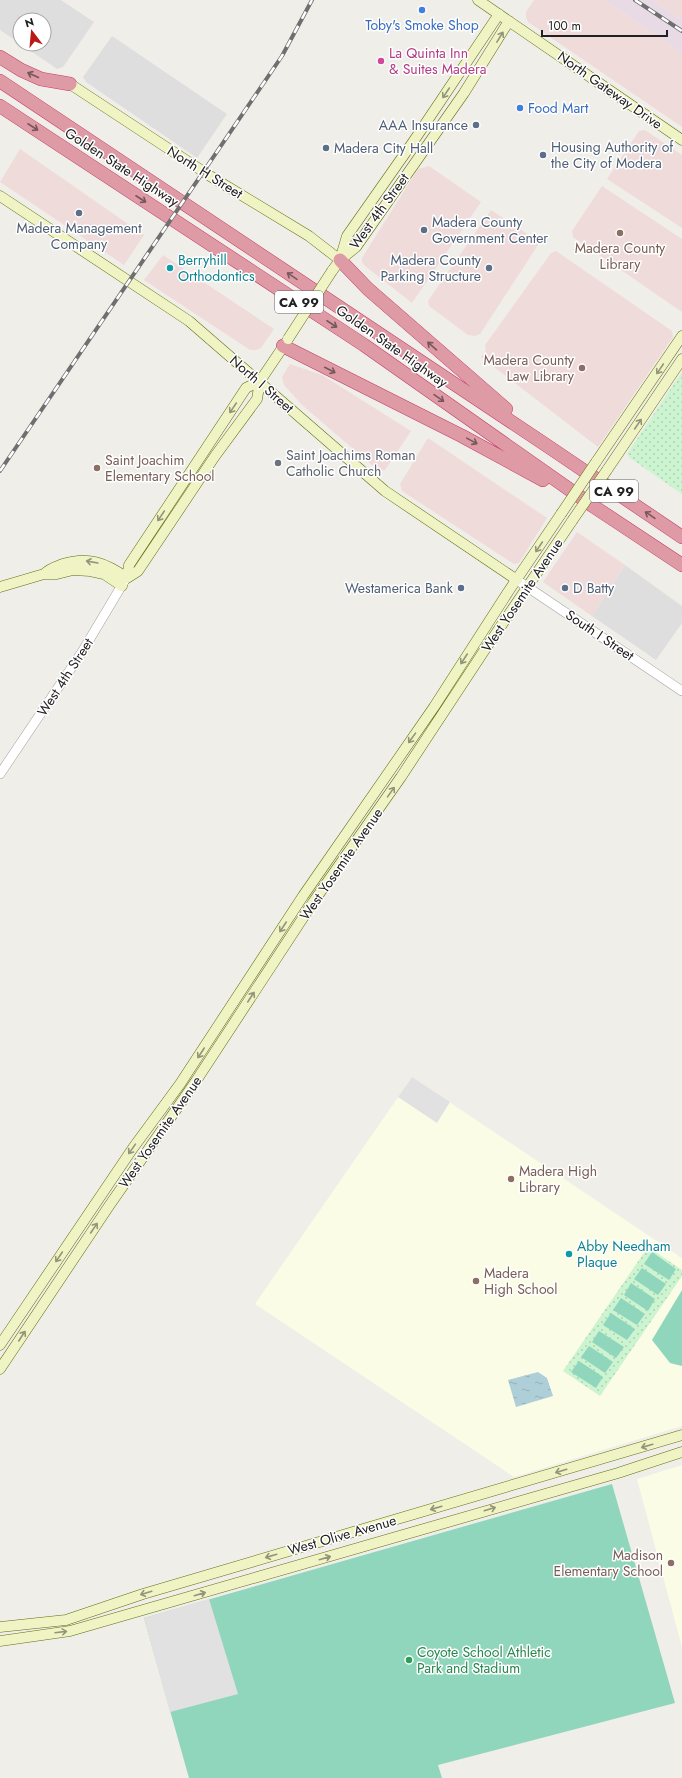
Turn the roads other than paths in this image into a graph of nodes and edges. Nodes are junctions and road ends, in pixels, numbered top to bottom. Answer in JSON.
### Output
{"nodes":[{"id":1,"x":478,"y":0,"type":"edge"},
{"id":2,"x":499,"y":14,"type":"junction"},
{"id":3,"x":509,"y":21,"type":"junction"},
{"id":4,"x":0,"y":58,"type":"edge"},
{"id":5,"x":0,"y":81,"type":"edge"},
{"id":6,"x":70,"y":84,"type":"joint"},
{"id":7,"x":0,"y":106,"type":"edge"},
{"id":8,"x":682,"y":140,"type":"edge"},
{"id":9,"x":0,"y":196,"type":"edge"},
{"id":10,"x":340,"y":260,"type":"junction"},
{"id":11,"x":682,"y":336,"type":"edge"},
{"id":12,"x":286,"y":343,"type":"junction"},
{"id":13,"x":682,"y":359,"type":"edge"},
{"id":14,"x":260,"y":381,"type":"junction"},
{"id":15,"x":546,"y":445,"type":"junction"},
{"id":16,"x":606,"y":449,"type":"junction"},
{"id":17,"x":617,"y":457,"type":"junction"},
{"id":18,"x":593,"y":506,"type":"junction"},
{"id":19,"x":682,"y":537,"type":"edge"},
{"id":20,"x":682,"y":565,"type":"edge"},
{"id":21,"x":517,"y":580,"type":"junction"},
{"id":22,"x":125,"y":582,"type":"junction"},
{"id":23,"x":528,"y":587,"type":"junction"},
{"id":24,"x":0,"y":588,"type":"edge"},
{"id":25,"x":682,"y":691,"type":"edge"},
{"id":26,"x":0,"y":774,"type":"edge"},
{"id":27,"x":0,"y":1345,"type":"edge"},
{"id":28,"x":0,"y":1369,"type":"edge"},
{"id":29,"x":682,"y":1435,"type":"edge"},
{"id":30,"x":682,"y":1452,"type":"edge"},
{"id":31,"x":0,"y":1627,"type":"edge"},
{"id":32,"x":23,"y":1638,"type":"junction"},
{"id":33,"x":0,"y":1641,"type":"edge"},
{"id":34,"x":0,"y":1644,"type":"edge"}],
"edges":[{"from":1,"to":2,"type":"main road","name":"North Gateway Drive"},
{"from":2,"to":3,"type":"main road","name":"North Gateway Drive"},
{"from":2,"to":10,"type":"main road","name":"West 4th Street","one_way":true},
{"from":3,"to":8,"type":"main road","name":"North Gateway Drive"},
{"from":10,"to":3,"type":"main road","name":"West 4th Street","one_way":true},
{"from":6,"to":4,"type":"highway","one_way":true},
{"from":15,"to":5,"type":"highway","name":"Golden State Highway","number":"CA 99","one_way":true},
{"from":6,"to":10,"type":"main road","name":"North H Street"},
{"from":7,"to":18,"type":"highway","name":"Golden State Highway","number":"CA 99","one_way":true},
{"from":9,"to":14,"type":"main road","name":"North I Street"},
{"from":10,"to":12,"type":"main road","name":"West 4th Street","bridge":true},
{"from":15,"to":10,"type":"highway","one_way":true},
{"from":11,"to":16,"type":"main road","name":"West Yosemite Avenue","one_way":true},
{"from":12,"to":14,"type":"main road","name":"West 4th Street"},
{"from":12,"to":18,"type":"highway","one_way":true},
{"from":17,"to":13,"type":"main road","name":"West Yosemite Avenue","one_way":true},
{"from":14,"to":21,"type":"main road","name":"North I Street"},
{"from":14,"to":22,"type":"main road","name":"West 4th Street"},
{"from":14,"to":22,"type":"main road","name":"West 4th Street","one_way":true},
{"from":19,"to":15,"type":"highway","name":"Golden State Highway","number":"CA 99","one_way":true},
{"from":16,"to":17,"type":"main road"},
{"from":16,"to":21,"type":"main road","name":"West Yosemite Avenue","one_way":true,"bridge":true},
{"from":17,"to":23,"type":"main road","name":"West Yosemite Avenue","bridge":true},
{"from":18,"to":20,"type":"highway","name":"Golden State Highway","number":"CA 99"},
{"from":21,"to":23,"type":"street","name":"South I Street"},
{"from":21,"to":27,"type":"main road","name":"West Yosemite Avenue","one_way":true},
{"from":22,"to":24,"type":"main road"},
{"from":22,"to":26,"type":"street","name":"West 4th Street"},
{"from":23,"to":25,"type":"street","name":"South I Street"},
{"from":28,"to":23,"type":"main road","name":"West Yosemite Avenue","one_way":true},
{"from":29,"to":31,"type":"main road","name":"West Olive Avenue","one_way":true},
{"from":32,"to":30,"type":"main road","name":"West Olive Avenue","one_way":true},
{"from":32,"to":33,"type":"main road"},
{"from":32,"to":34,"type":"street","name":"West Olive Avenue"}]}
